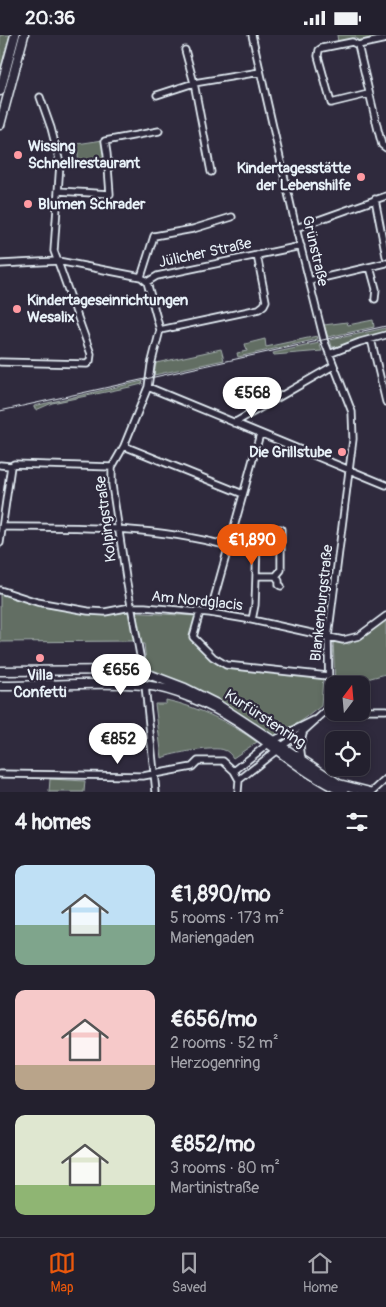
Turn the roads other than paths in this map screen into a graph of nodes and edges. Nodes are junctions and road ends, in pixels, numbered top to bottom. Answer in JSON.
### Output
{"nodes":[{"id":1,"x":15,"y":35,"type":"edge"},
{"id":2,"x":24,"y":35,"type":"edge"},
{"id":3,"x":252,"y":35,"type":"edge"},
{"id":4,"x":386,"y":39,"type":"edge"},
{"id":5,"x":358,"y":45,"type":"junction"},
{"id":6,"x":185,"y":49,"type":"dead end"},
{"id":7,"x":260,"y":72,"type":"junction"},
{"id":8,"x":194,"y":83,"type":"junction"},
{"id":9,"x":0,"y":91,"type":"edge"},
{"id":10,"x":368,"y":94,"type":"junction"},
{"id":11,"x":157,"y":95,"type":"dead end"},
{"id":12,"x":40,"y":97,"type":"dead end"},
{"id":13,"x":0,"y":125,"type":"edge"},
{"id":14,"x":159,"y":131,"type":"dead end"},
{"id":15,"x":386,"y":149,"type":"edge"},
{"id":16,"x":211,"y":171,"type":"dead end"},
{"id":17,"x":58,"y":191,"type":"junction"},
{"id":18,"x":386,"y":196,"type":"edge"},
{"id":19,"x":375,"y":199,"type":"junction"},
{"id":20,"x":232,"y":217,"type":"dead end"},
{"id":21,"x":296,"y":228,"type":"junction"},
{"id":22,"x":300,"y":246,"type":"junction"},
{"id":23,"x":257,"y":255,"type":"junction"},
{"id":24,"x":386,"y":256,"type":"edge"},
{"id":25,"x":58,"y":261,"type":"junction"},
{"id":26,"x":386,"y":263,"type":"edge"},
{"id":27,"x":0,"y":264,"type":"edge"},
{"id":28,"x":370,"y":267,"type":"junction"},
{"id":29,"x":140,"y":277,"type":"junction"},
{"id":30,"x":309,"y":281,"type":"junction"},
{"id":31,"x":147,"y":283,"type":"junction"},
{"id":32,"x":375,"y":299,"type":"dead end"},
{"id":33,"x":160,"y":330,"type":"junction"},
{"id":34,"x":386,"y":335,"type":"edge"},
{"id":35,"x":371,"y":339,"type":"junction"},
{"id":36,"x":329,"y":354,"type":"junction"},
{"id":37,"x":0,"y":362,"type":"edge"},
{"id":38,"x":333,"y":366,"type":"junction"},
{"id":39,"x":148,"y":387,"type":"junction"},
{"id":40,"x":386,"y":402,"type":"edge"},
{"id":41,"x":234,"y":423,"type":"junction"},
{"id":42,"x":260,"y":434,"type":"junction"},
{"id":43,"x":124,"y":446,"type":"junction"},
{"id":44,"x":0,"y":465,"type":"edge"},
{"id":45,"x":11,"y":466,"type":"junction"},
{"id":46,"x":112,"y":467,"type":"junction"},
{"id":47,"x":349,"y":471,"type":"junction"},
{"id":48,"x":386,"y":485,"type":"edge"},
{"id":49,"x":243,"y":494,"type":"junction"},
{"id":50,"x":2,"y":527,"type":"junction"},
{"id":51,"x":119,"y":528,"type":"junction"},
{"id":52,"x":0,"y":543,"type":"edge"},
{"id":53,"x":228,"y":546,"type":"junction"},
{"id":54,"x":256,"y":576,"type":"junction"},
{"id":55,"x":276,"y":576,"type":"junction"},
{"id":56,"x":280,"y":585,"type":"dead end"},
{"id":57,"x":0,"y":590,"type":"edge"},
{"id":58,"x":131,"y":607,"type":"junction"},
{"id":59,"x":200,"y":612,"type":"junction"},
{"id":60,"x":210,"y":613,"type":"junction"},
{"id":61,"x":386,"y":616,"type":"edge"},
{"id":62,"x":252,"y":620,"type":"junction"},
{"id":63,"x":326,"y":637,"type":"junction"},
{"id":64,"x":0,"y":671,"type":"edge"},
{"id":65,"x":143,"y":672,"type":"junction"},
{"id":66,"x":328,"y":676,"type":"joint"},
{"id":67,"x":145,"y":685,"type":"junction"},
{"id":68,"x":0,"y":686,"type":"edge"},
{"id":69,"x":370,"y":710,"type":"edge"},
{"id":70,"x":386,"y":710,"type":"edge"},
{"id":71,"x":325,"y":713,"type":"edge"},
{"id":72,"x":321,"y":717,"type":"junction"},
{"id":73,"x":305,"y":730,"type":"junction"},
{"id":74,"x":271,"y":742,"type":"junction"},
{"id":75,"x":280,"y":748,"type":"junction"},
{"id":76,"x":302,"y":760,"type":"junction"},
{"id":77,"x":234,"y":771,"type":"junction"},
{"id":78,"x":0,"y":774,"type":"edge"},
{"id":79,"x":154,"y":774,"type":"junction"},
{"id":80,"x":386,"y":779,"type":"edge"},
{"id":81,"x":240,"y":780,"type":"junction"},
{"id":82,"x":156,"y":792,"type":"edge"},
{"id":83,"x":238,"y":792,"type":"edge"},
{"id":84,"x":344,"y":792,"type":"edge"},
{"id":85,"x":371,"y":792,"type":"edge"}],
"edges":[{"from":1,"to":9,"type":"main road"},
{"from":2,"to":13,"type":"main road"},
{"from":3,"to":7,"type":"street","name":"Grünstraße"},
{"from":4,"to":5,"type":"street"},
{"from":5,"to":10,"type":"street"},
{"from":5,"to":10,"type":"street"},
{"from":6,"to":8,"type":"street"},
{"from":7,"to":8,"type":"street"},
{"from":7,"to":21,"type":"street","name":"Grünstraße"},
{"from":8,"to":11,"type":"street"},
{"from":8,"to":16,"type":"street"},
{"from":10,"to":15,"type":"street"},
{"from":12,"to":17,"type":"street"},
{"from":14,"to":17,"type":"street"},
{"from":17,"to":25,"type":"street"},
{"from":18,"to":19,"type":"street"},
{"from":19,"to":21,"type":"street"},
{"from":19,"to":24,"type":"street"},
{"from":20,"to":29,"type":"street"},
{"from":21,"to":22,"type":"street","name":"Grünstraße"},
{"from":22,"to":23,"type":"street","name":"Jülicher Straße"},
{"from":22,"to":30,"type":"street","name":"Grünstraße"},
{"from":23,"to":31,"type":"street","name":"Jülicher Straße"},
{"from":23,"to":33,"type":"street"},
{"from":25,"to":27,"type":"street","name":"Jülicher Straße"},
{"from":25,"to":29,"type":"street","name":"Jülicher Straße"},
{"from":25,"to":37,"type":"street"},
{"from":26,"to":28,"type":"street"},
{"from":28,"to":30,"type":"street"},
{"from":28,"to":32,"type":"street"},
{"from":29,"to":31,"type":"street","name":"Jülicher Straße"},
{"from":30,"to":36,"type":"street","name":"Grünstraße"},
{"from":31,"to":33,"type":"street","name":"Kolpingstraße"},
{"from":33,"to":39,"type":"street","name":"Kolpingstraße"},
{"from":34,"to":35,"type":"street"},
{"from":35,"to":36,"type":"street"},
{"from":35,"to":40,"type":"street"},
{"from":36,"to":38,"type":"street","name":"Grünstraße"},
{"from":38,"to":41,"type":"street"},
{"from":38,"to":47,"type":"street","name":"Grünstraße"},
{"from":39,"to":41,"type":"street"},
{"from":39,"to":43,"type":"street","name":"Kolpingstraße"},
{"from":41,"to":42,"type":"street"},
{"from":42,"to":47,"type":"street"},
{"from":42,"to":49,"type":"street"},
{"from":43,"to":46,"type":"street","name":"Kolpingstraße"},
{"from":43,"to":49,"type":"street"},
{"from":44,"to":45,"type":"street"},
{"from":45,"to":46,"type":"street"},
{"from":45,"to":50,"type":"street"},
{"from":46,"to":51,"type":"street","name":"Kolpingstraße"},
{"from":47,"to":48,"type":"street"},
{"from":47,"to":63,"type":"street","name":"Blankenburgstraße"},
{"from":49,"to":53,"type":"street"},
{"from":50,"to":51,"type":"street"},
{"from":50,"to":52,"type":"street"},
{"from":51,"to":53,"type":"street"},
{"from":51,"to":58,"type":"street","name":"Kolpingstraße"},
{"from":53,"to":60,"type":"street"},
{"from":54,"to":55,"type":"street"},
{"from":54,"to":55,"type":"street"},
{"from":54,"to":62,"type":"street"},
{"from":55,"to":56,"type":"street"},
{"from":57,"to":58,"type":"street","name":"Am Nordglacis"},
{"from":58,"to":59,"type":"street","name":"Am Nordglacis"},
{"from":58,"to":65,"type":"street","name":"Kolpingstraße"},
{"from":59,"to":60,"type":"street","name":"Am Nordglacis"},
{"from":59,"to":66,"type":"street"},
{"from":60,"to":62,"type":"street","name":"Am Nordglacis"},
{"from":61,"to":63,"type":"street","name":"Am Nordglacis"},
{"from":62,"to":63,"type":"street","name":"Am Nordglacis"},
{"from":63,"to":66,"type":"street","name":"Blankenburgstraße"},
{"from":64,"to":65,"type":"main road","name":"Kurfürstenring"},
{"from":65,"to":67,"type":"main road"},
{"from":65,"to":74,"type":"main road","name":"Kurfürstenring"},
{"from":67,"to":68,"type":"main road","name":"Kurfürstenring"},
{"from":67,"to":74,"type":"main road","name":"Kurfürstenring"},
{"from":67,"to":79,"type":"street"},
{"from":69,"to":70,"type":"street"},
{"from":71,"to":72,"type":"street"},
{"from":72,"to":73,"type":"street"},
{"from":72,"to":74,"type":"street"},
{"from":73,"to":75,"type":"street"},
{"from":73,"to":76,"type":"street"},
{"from":74,"to":75,"type":"main road","name":"Kurfürstenring"},
{"from":74,"to":77,"type":"street"},
{"from":75,"to":76,"type":"main road","name":"Kurfürstenring"},
{"from":75,"to":81,"type":"street"},
{"from":75,"to":84,"type":"main road","name":"Kurfürstenring"},
{"from":76,"to":85,"type":"main road","name":"Kurfürstenring"},
{"from":77,"to":79,"type":"street"},
{"from":77,"to":81,"type":"street"},
{"from":78,"to":79,"type":"street"},
{"from":79,"to":82,"type":"street"},
{"from":80,"to":85,"type":"street"},
{"from":81,"to":83,"type":"street"}]}
